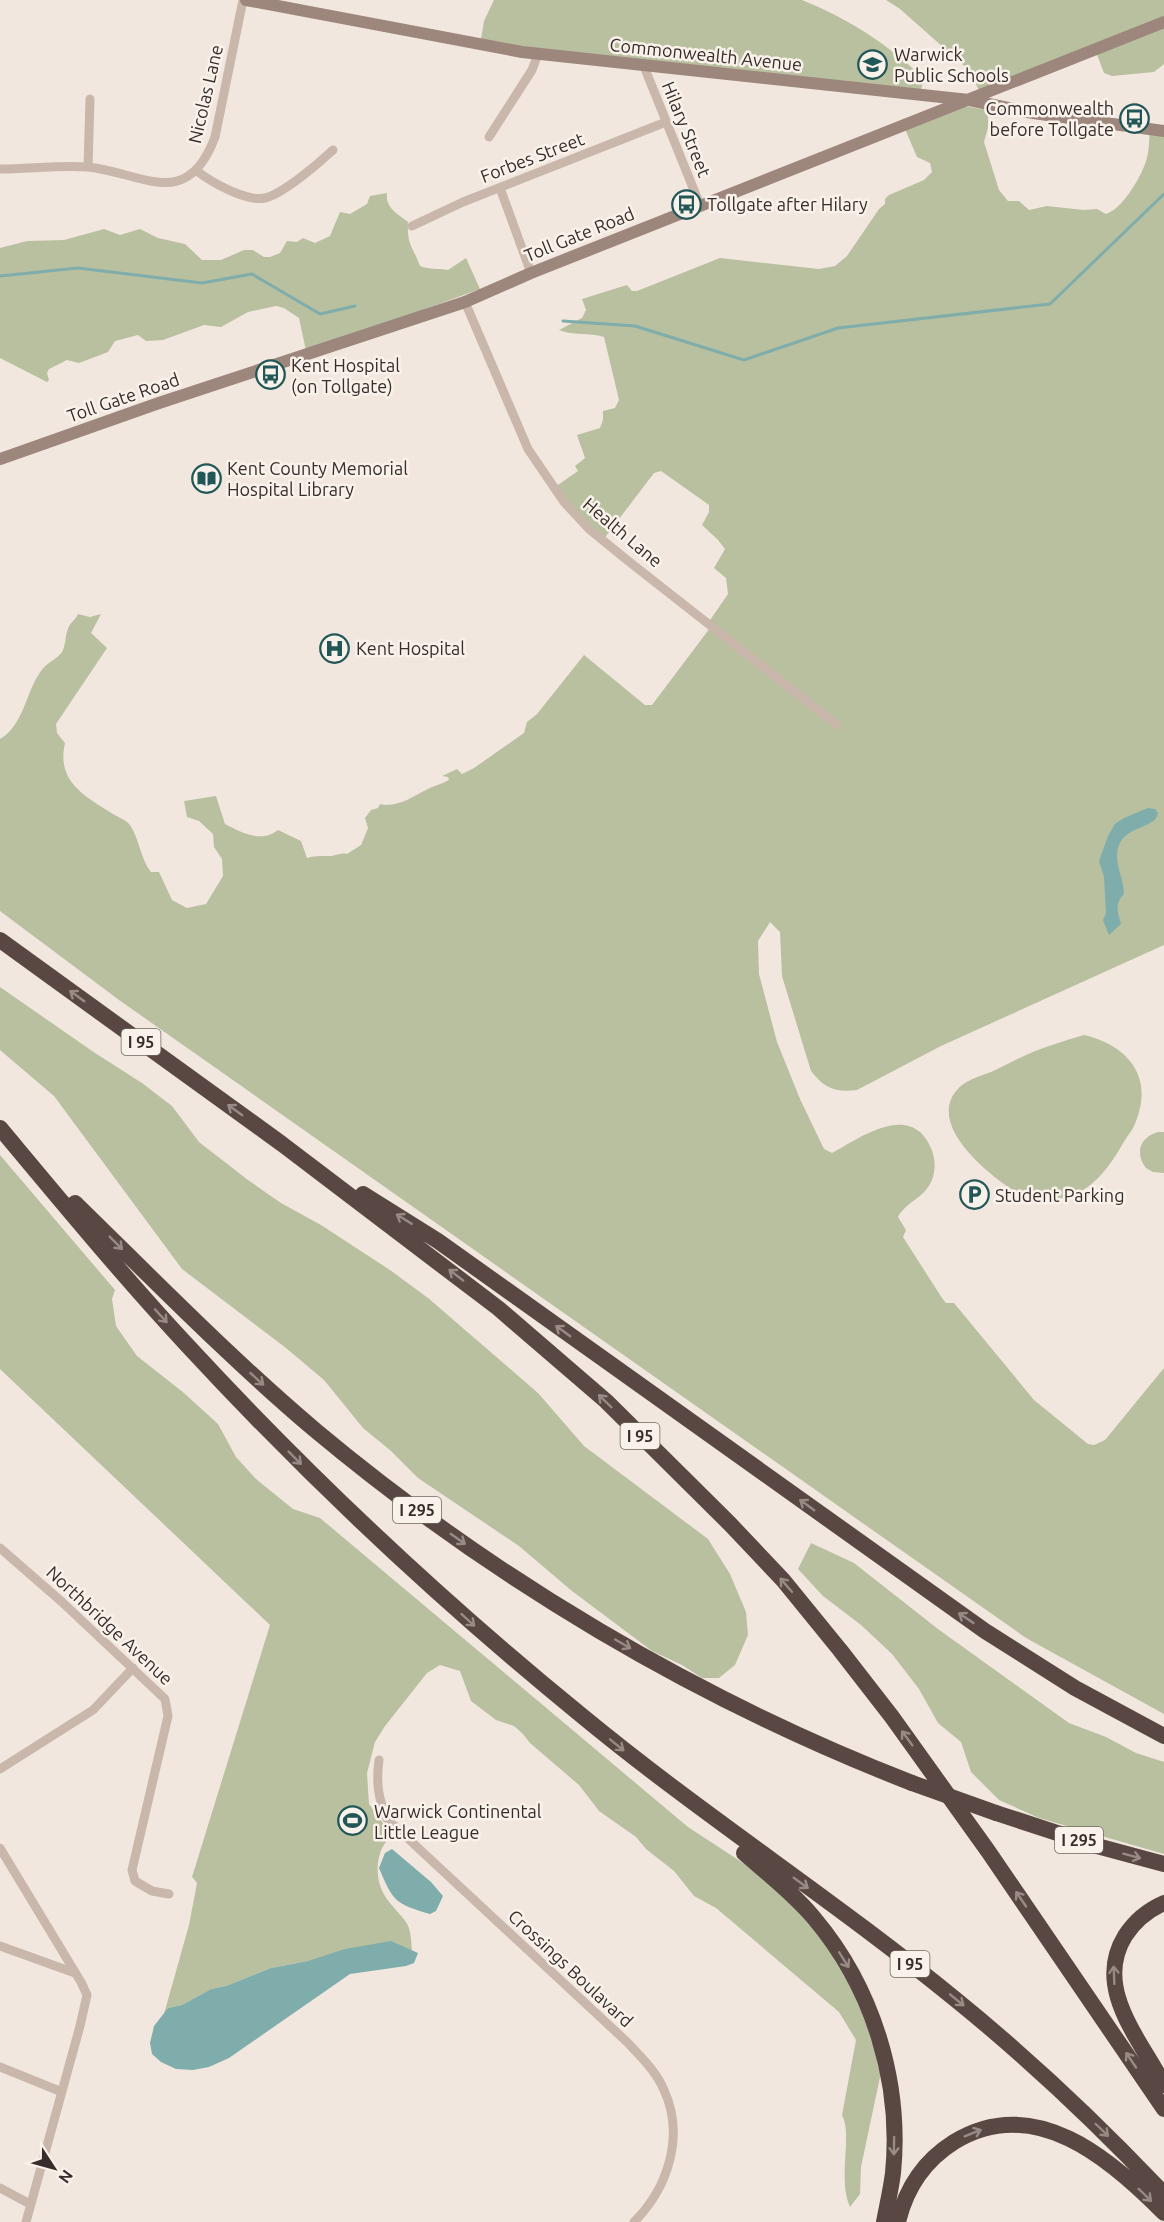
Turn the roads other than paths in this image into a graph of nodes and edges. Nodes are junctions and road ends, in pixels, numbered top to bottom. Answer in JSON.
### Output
{"nodes":[{"id":1,"x":245,"y":0,"type":"edge"},
{"id":2,"x":1164,"y":22,"type":"edge"},
{"id":3,"x":538,"y":54,"type":"junction"},
{"id":4,"x":643,"y":64,"type":"junction"},
{"id":5,"x":90,"y":99,"type":"dead end"},
{"id":6,"x":969,"y":100,"type":"junction"},
{"id":7,"x":666,"y":122,"type":"junction"},
{"id":8,"x":1164,"y":130,"type":"edge"},
{"id":9,"x":489,"y":137,"type":"dead end"},
{"id":10,"x":333,"y":150,"type":"dead end"},
{"id":11,"x":88,"y":167,"type":"junction"},
{"id":12,"x":0,"y":169,"type":"edge"},
{"id":13,"x":197,"y":171,"type":"junction"},
{"id":14,"x":500,"y":188,"type":"junction"},
{"id":15,"x":700,"y":205,"type":"junction"},
{"id":16,"x":412,"y":226,"type":"dead end"},
{"id":17,"x":531,"y":273,"type":"junction"},
{"id":18,"x":465,"y":302,"type":"junction"},
{"id":19,"x":0,"y":459,"type":"edge"},
{"id":20,"x":837,"y":725,"type":"dead end"},
{"id":21,"x":0,"y":940,"type":"edge"},
{"id":22,"x":0,"y":1128,"type":"edge"},
{"id":23,"x":282,"y":1144,"type":"junction"},
{"id":24,"x":0,"y":1548,"type":"edge"},
{"id":25,"x":1015,"y":1651,"type":"junction"},
{"id":26,"x":133,"y":1668,"type":"junction"},
{"id":27,"x":1164,"y":1724,"type":"edge"},
{"id":28,"x":1164,"y":1736,"type":"edge"},
{"id":29,"x":379,"y":1760,"type":"dead end"},
{"id":30,"x":636,"y":1760,"type":"junction"},
{"id":31,"x":0,"y":1769,"type":"edge"},
{"id":32,"x":0,"y":1848,"type":"edge"},
{"id":33,"x":1164,"y":1864,"type":"edge"},
{"id":34,"x":169,"y":1894,"type":"dead end"},
{"id":35,"x":1164,"y":1903,"type":"edge"},
{"id":36,"x":0,"y":1946,"type":"edge"},
{"id":37,"x":75,"y":1973,"type":"junction"},
{"id":38,"x":0,"y":2067,"type":"edge"},
{"id":39,"x":1164,"y":2085,"type":"edge"},
{"id":40,"x":62,"y":2092,"type":"junction"},
{"id":41,"x":1164,"y":2109,"type":"edge"},
{"id":42,"x":0,"y":2188,"type":"edge"},
{"id":43,"x":1164,"y":2194,"type":"edge"},
{"id":44,"x":30,"y":2204,"type":"junction"},
{"id":45,"x":1164,"y":2214,"type":"edge"},
{"id":46,"x":26,"y":2222,"type":"edge"},
{"id":47,"x":634,"y":2222,"type":"edge"},
{"id":48,"x":884,"y":2222,"type":"edge"},
{"id":49,"x":898,"y":2222,"type":"edge"}],
"edges":[{"from":1,"to":3,"type":"main road","name":"Commonwealth Avenue"},
{"from":1,"to":13,"type":"street","name":"Nicolas Lane"},
{"from":2,"to":6,"type":"main road","name":"Toll Gate Road"},
{"from":3,"to":4,"type":"main road","name":"Commonwealth Avenue"},
{"from":3,"to":9,"type":"street"},
{"from":4,"to":6,"type":"main road","name":"Commonwealth Avenue"},
{"from":4,"to":7,"type":"street","name":"Hilary Street"},
{"from":5,"to":11,"type":"street"},
{"from":6,"to":8,"type":"main road","name":"Commonwealth Avenue"},
{"from":6,"to":15,"type":"main road","name":"Toll Gate Road"},
{"from":7,"to":14,"type":"street","name":"Forbes Street"},
{"from":7,"to":15,"type":"street","name":"Hilary Street"},
{"from":10,"to":13,"type":"street"},
{"from":11,"to":12,"type":"street","name":"Nicolas Lane"},
{"from":11,"to":13,"type":"street","name":"Nicolas Lane"},
{"from":14,"to":16,"type":"street","name":"Forbes Street"},
{"from":14,"to":17,"type":"street"},
{"from":15,"to":17,"type":"main road","name":"Toll Gate Road"},
{"from":17,"to":18,"type":"main road","name":"Toll Gate Road"},
{"from":18,"to":19,"type":"main road","name":"Toll Gate Road"},
{"from":18,"to":20,"type":"street","name":"Health Lane"},
{"from":23,"to":21,"type":"highway","number":"I 95","one_way":true},
{"from":22,"to":30,"type":"highway","number":"I 95","one_way":true},
{"from":22,"to":33,"type":"highway","number":"I 295","one_way":true,"bridge":true},
{"from":25,"to":23,"type":"highway","one_way":true},
{"from":41,"to":23,"type":"highway","number":"I 95","one_way":true},
{"from":24,"to":26,"type":"street","name":"Northbridge Avenue"},
{"from":25,"to":27,"type":"highway"},
{"from":25,"to":28,"type":"highway"},
{"from":26,"to":31,"type":"street"},
{"from":26,"to":34,"type":"street","name":"Northbridge Avenue"},
{"from":29,"to":47,"type":"street","name":"Crossings Boulavard"},
{"from":30,"to":43,"type":"highway","number":"I 95","one_way":true},
{"from":30,"to":48,"type":"highway","one_way":true},
{"from":32,"to":37,"type":"street"},
{"from":39,"to":35,"type":"highway","one_way":true},
{"from":36,"to":37,"type":"street"},
{"from":37,"to":40,"type":"street"},
{"from":38,"to":40,"type":"street"},
{"from":40,"to":44,"type":"street"},
{"from":42,"to":44,"type":"street"},
{"from":44,"to":46,"type":"street"},
{"from":49,"to":45,"type":"highway","one_way":true}]}
